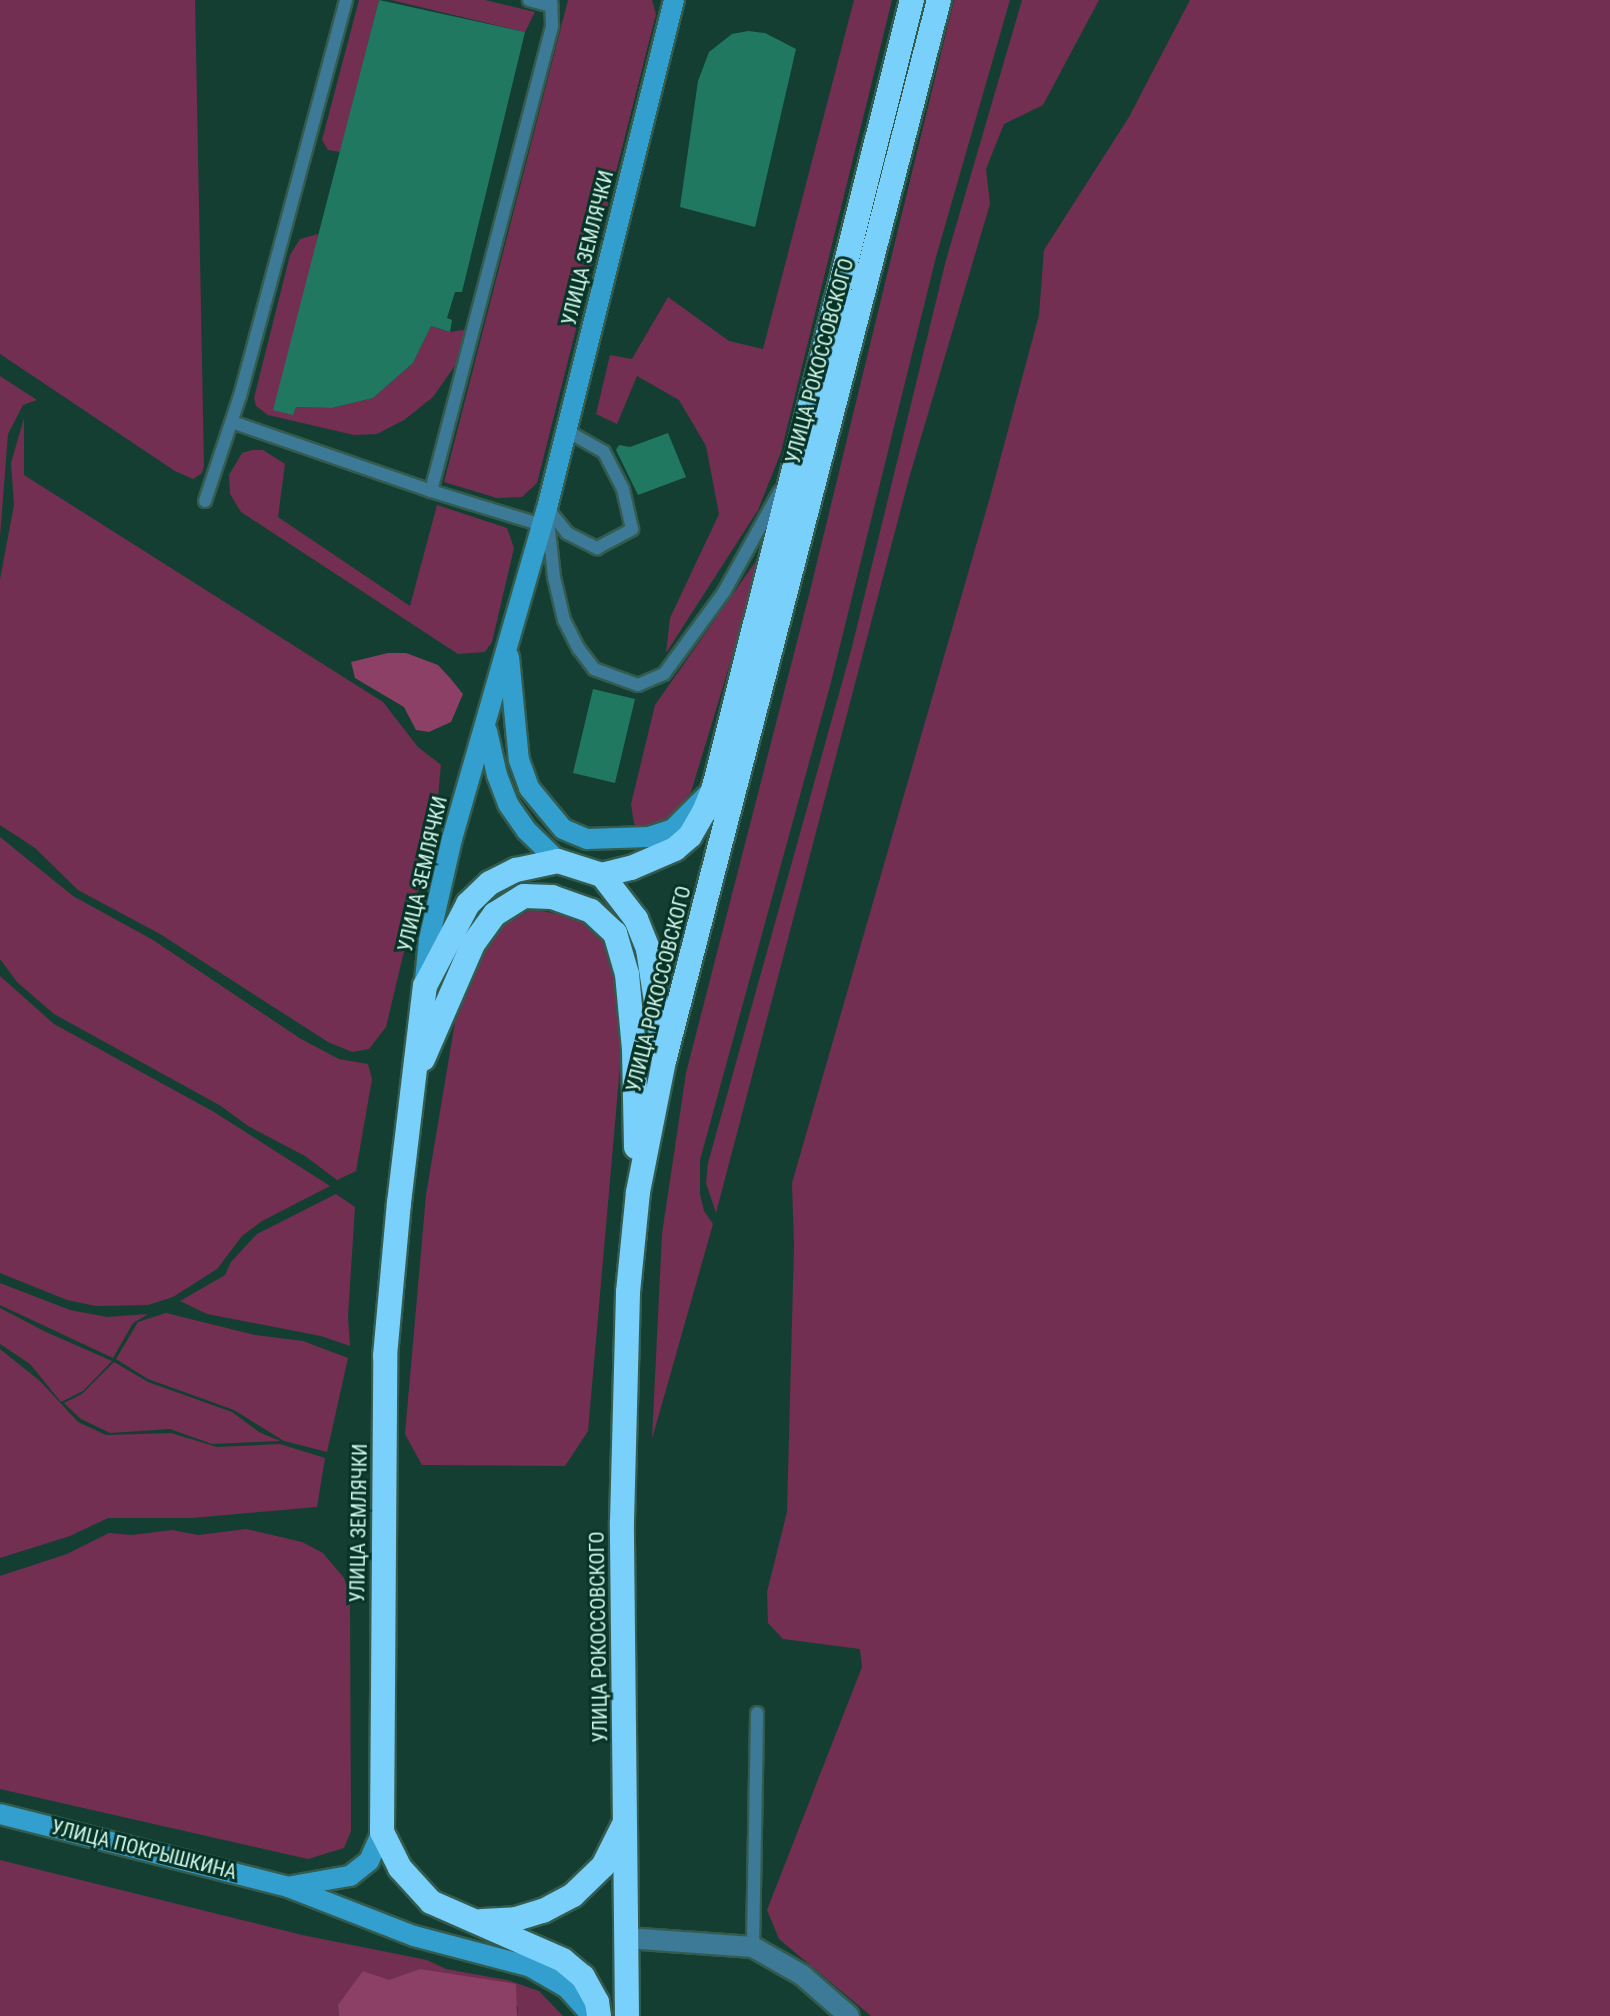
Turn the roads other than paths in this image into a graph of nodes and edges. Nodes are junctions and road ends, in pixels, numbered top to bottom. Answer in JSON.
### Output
{"nodes":[{"id":1,"x":346,"y":0,"type":"edge"},
{"id":2,"x":529,"y":0,"type":"edge"},
{"id":3,"x":674,"y":0,"type":"edge"},
{"id":4,"x":912,"y":0,"type":"edge"},
{"id":5,"x":939,"y":0,"type":"edge"},
{"id":6,"x":551,"y":3,"type":"edge"},
{"id":7,"x":232,"y":422,"type":"junction"},
{"id":8,"x":567,"y":431,"type":"junction"},
{"id":9,"x":795,"y":464,"type":"junction"},
{"id":10,"x":431,"y":491,"type":"junction"},
{"id":11,"x":205,"y":501,"type":"dead end"},
{"id":12,"x":545,"y":516,"type":"junction"},
{"id":13,"x":509,"y":641,"type":"junction"},
{"id":14,"x":486,"y":728,"type":"junction"},
{"id":15,"x":714,"y":787,"type":"junction"},
{"id":16,"x":558,"y":861,"type":"junction"},
{"id":17,"x":602,"y":875,"type":"junction"},
{"id":18,"x":425,"y":986,"type":"junction"},
{"id":19,"x":664,"y":1061,"type":"junction"},
{"id":20,"x":415,"y":1076,"type":"junction"},
{"id":21,"x":638,"y":1192,"type":"junction"},
{"id":22,"x":757,"y":1713,"type":"dead end"},
{"id":23,"x":0,"y":1814,"type":"edge"},
{"id":24,"x":626,"y":1820,"type":"junction"},
{"id":25,"x":382,"y":1832,"type":"junction"},
{"id":26,"x":288,"y":1887,"type":"junction"},
{"id":27,"x":473,"y":1922,"type":"junction"},
{"id":28,"x":627,"y":1938,"type":"junction"},
{"id":29,"x":753,"y":1947,"type":"junction"},
{"id":30,"x":592,"y":2016,"type":"edge"},
{"id":31,"x":599,"y":2016,"type":"edge"},
{"id":32,"x":627,"y":2016,"type":"edge"},
{"id":33,"x":849,"y":2016,"type":"edge"}],
"edges":[{"from":1,"to":7,"type":"lane"},
{"from":2,"to":6,"type":"lane"},
{"from":3,"to":8,"type":"main road","name":"УЛИЦА ЗЕМЛЯЧКИ"},
{"from":4,"to":9,"type":"highway","name":"УЛИЦА РОКОССОВСКОГО"},
{"from":5,"to":19,"type":"highway","name":"УЛИЦА РОКОССОВСКОГО"},
{"from":6,"to":10,"type":"lane"},
{"from":7,"to":10,"type":"lane"},
{"from":7,"to":11,"type":"lane"},
{"from":8,"to":12,"type":"main road","name":"УЛИЦА ЗЕМЛЯЧКИ"},
{"from":8,"to":12,"type":"lane"},
{"from":9,"to":12,"type":"lane"},
{"from":9,"to":15,"type":"highway","name":"УЛИЦА РОКОССОВСКОГО"},
{"from":10,"to":12,"type":"lane"},
{"from":12,"to":13,"type":"main road","name":"УЛИЦА ЗЕМЛЯЧКИ"},
{"from":13,"to":14,"type":"main road","name":"УЛИЦА ЗЕМЛЯЧКИ"},
{"from":13,"to":15,"type":"main road"},
{"from":14,"to":16,"type":"main road"},
{"from":14,"to":18,"type":"main road","name":"УЛИЦА ЗЕМЛЯЧКИ"},
{"from":15,"to":17,"type":"highway","name":"УЛИЦА РОКОССОВСКОГО"},
{"from":16,"to":17,"type":"highway"},
{"from":16,"to":18,"type":"highway"},
{"from":17,"to":19,"type":"highway"},
{"from":18,"to":20,"type":"highway","name":"УЛИЦА ЗЕМЛЯЧКИ"},
{"from":19,"to":21,"type":"highway","name":"УЛИЦА РОКОССОВСКОГО"},
{"from":20,"to":21,"type":"highway"},
{"from":20,"to":25,"type":"highway","name":"УЛИЦА ЗЕМЛЯЧКИ"},
{"from":21,"to":24,"type":"highway","name":"УЛИЦА РОКОССОВСКОГО"},
{"from":22,"to":29,"type":"lane"},
{"from":23,"to":26,"type":"main road","name":"УЛИЦА ПОКРЫШКИНА"},
{"from":24,"to":27,"type":"highway"},
{"from":24,"to":28,"type":"highway","name":"УЛИЦА РОКОССОВСКОГО"},
{"from":25,"to":26,"type":"main road"},
{"from":25,"to":27,"type":"highway"},
{"from":26,"to":30,"type":"main road","name":"УЛИЦА ПОКРЫШКИНА"},
{"from":27,"to":31,"type":"highway"},
{"from":28,"to":29,"type":"street"},
{"from":28,"to":32,"type":"highway","name":"УЛИЦА РОКОССОВСКОГО"},
{"from":29,"to":33,"type":"street"}]}
